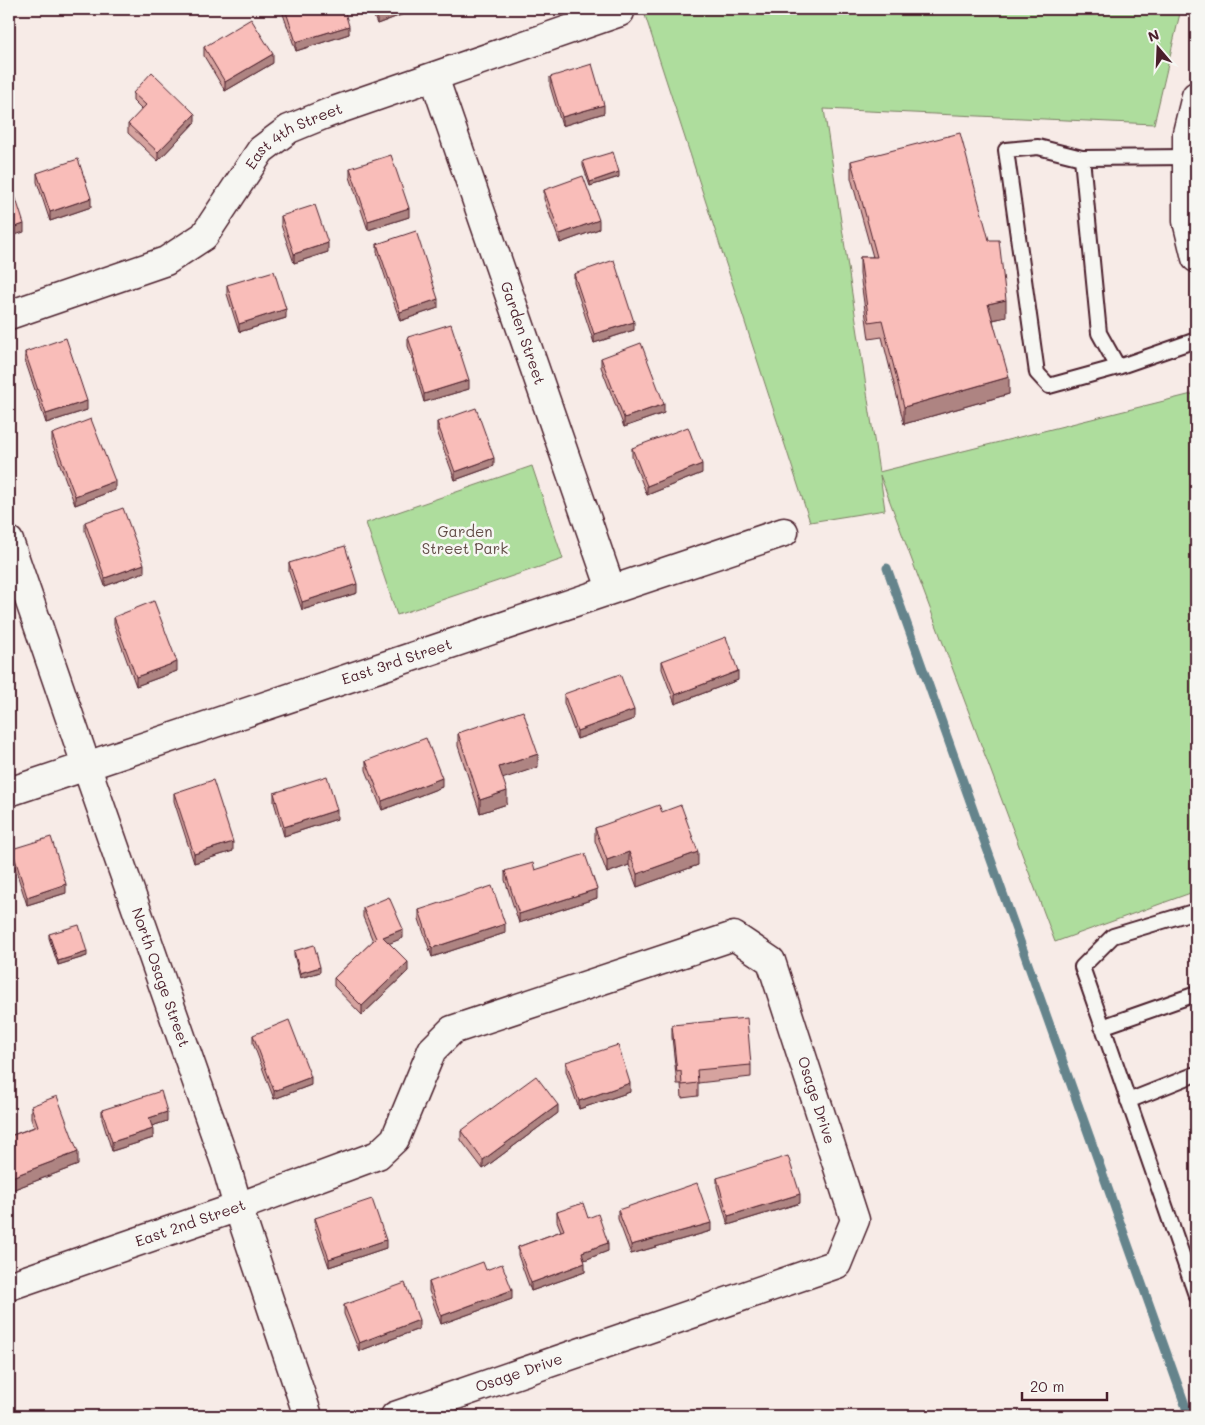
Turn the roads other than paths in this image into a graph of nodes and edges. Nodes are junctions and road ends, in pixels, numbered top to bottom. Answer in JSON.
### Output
{"nodes":[{"id":1,"x":620,"y":12,"type":"dead end"},
{"id":2,"x":434,"y":77,"type":"junction"},
{"id":3,"x":1196,"y":96,"type":"edge"},
{"id":4,"x":1187,"y":157,"type":"junction"},
{"id":5,"x":1082,"y":158,"type":"junction"},
{"id":6,"x":1196,"y":258,"type":"edge"},
{"id":7,"x":9,"y":314,"type":"edge"},
{"id":8,"x":1196,"y":340,"type":"edge"},
{"id":9,"x":1118,"y":366,"type":"junction"},
{"id":10,"x":784,"y":532,"type":"dead end"},
{"id":11,"x":9,"y":540,"type":"edge"},
{"id":12,"x":611,"y":589,"type":"junction"},
{"id":13,"x":86,"y":765,"type":"junction"},
{"id":14,"x":9,"y":792,"type":"edge"},
{"id":15,"x":1196,"y":911,"type":"edge"},
{"id":16,"x":1196,"y":994,"type":"edge"},
{"id":17,"x":1102,"y":1027,"type":"junction"},
{"id":18,"x":1196,"y":1074,"type":"edge"},
{"id":19,"x":1128,"y":1101,"type":"junction"},
{"id":20,"x":373,"y":1156,"type":"joint"},
{"id":21,"x":238,"y":1207,"type":"junction"},
{"id":22,"x":9,"y":1286,"type":"edge"},
{"id":23,"x":1196,"y":1295,"type":"edge"},
{"id":24,"x":308,"y":1416,"type":"edge"},
{"id":25,"x":395,"y":1416,"type":"edge"}],
"edges":[{"from":1,"to":2,"type":"street","name":"East 4th Street"},
{"from":2,"to":7,"type":"street","name":"East 4th Street"},
{"from":2,"to":12,"type":"street","name":"Garden Street"},
{"from":3,"to":4,"type":"street"},
{"from":4,"to":5,"type":"lane"},
{"from":4,"to":6,"type":"street"},
{"from":5,"to":9,"type":"lane"},
{"from":5,"to":9,"type":"lane"},
{"from":8,"to":9,"type":"lane"},
{"from":10,"to":12,"type":"street","name":"East 3rd Street"},
{"from":11,"to":13,"type":"street","name":"North Osage Street"},
{"from":12,"to":13,"type":"street","name":"East 3rd Street"},
{"from":13,"to":14,"type":"street","name":"East 3rd Street"},
{"from":13,"to":21,"type":"street","name":"North Osage Street"},
{"from":15,"to":17,"type":"lane"},
{"from":16,"to":17,"type":"lane"},
{"from":17,"to":19,"type":"lane"},
{"from":18,"to":19,"type":"lane"},
{"from":19,"to":23,"type":"lane"},
{"from":20,"to":21,"type":"street","name":"East 2nd Street"},
{"from":20,"to":25,"type":"street","name":"Osage Drive"},
{"from":21,"to":22,"type":"street","name":"East 2nd Street"},
{"from":21,"to":24,"type":"street","name":"North Osage Street"}]}
